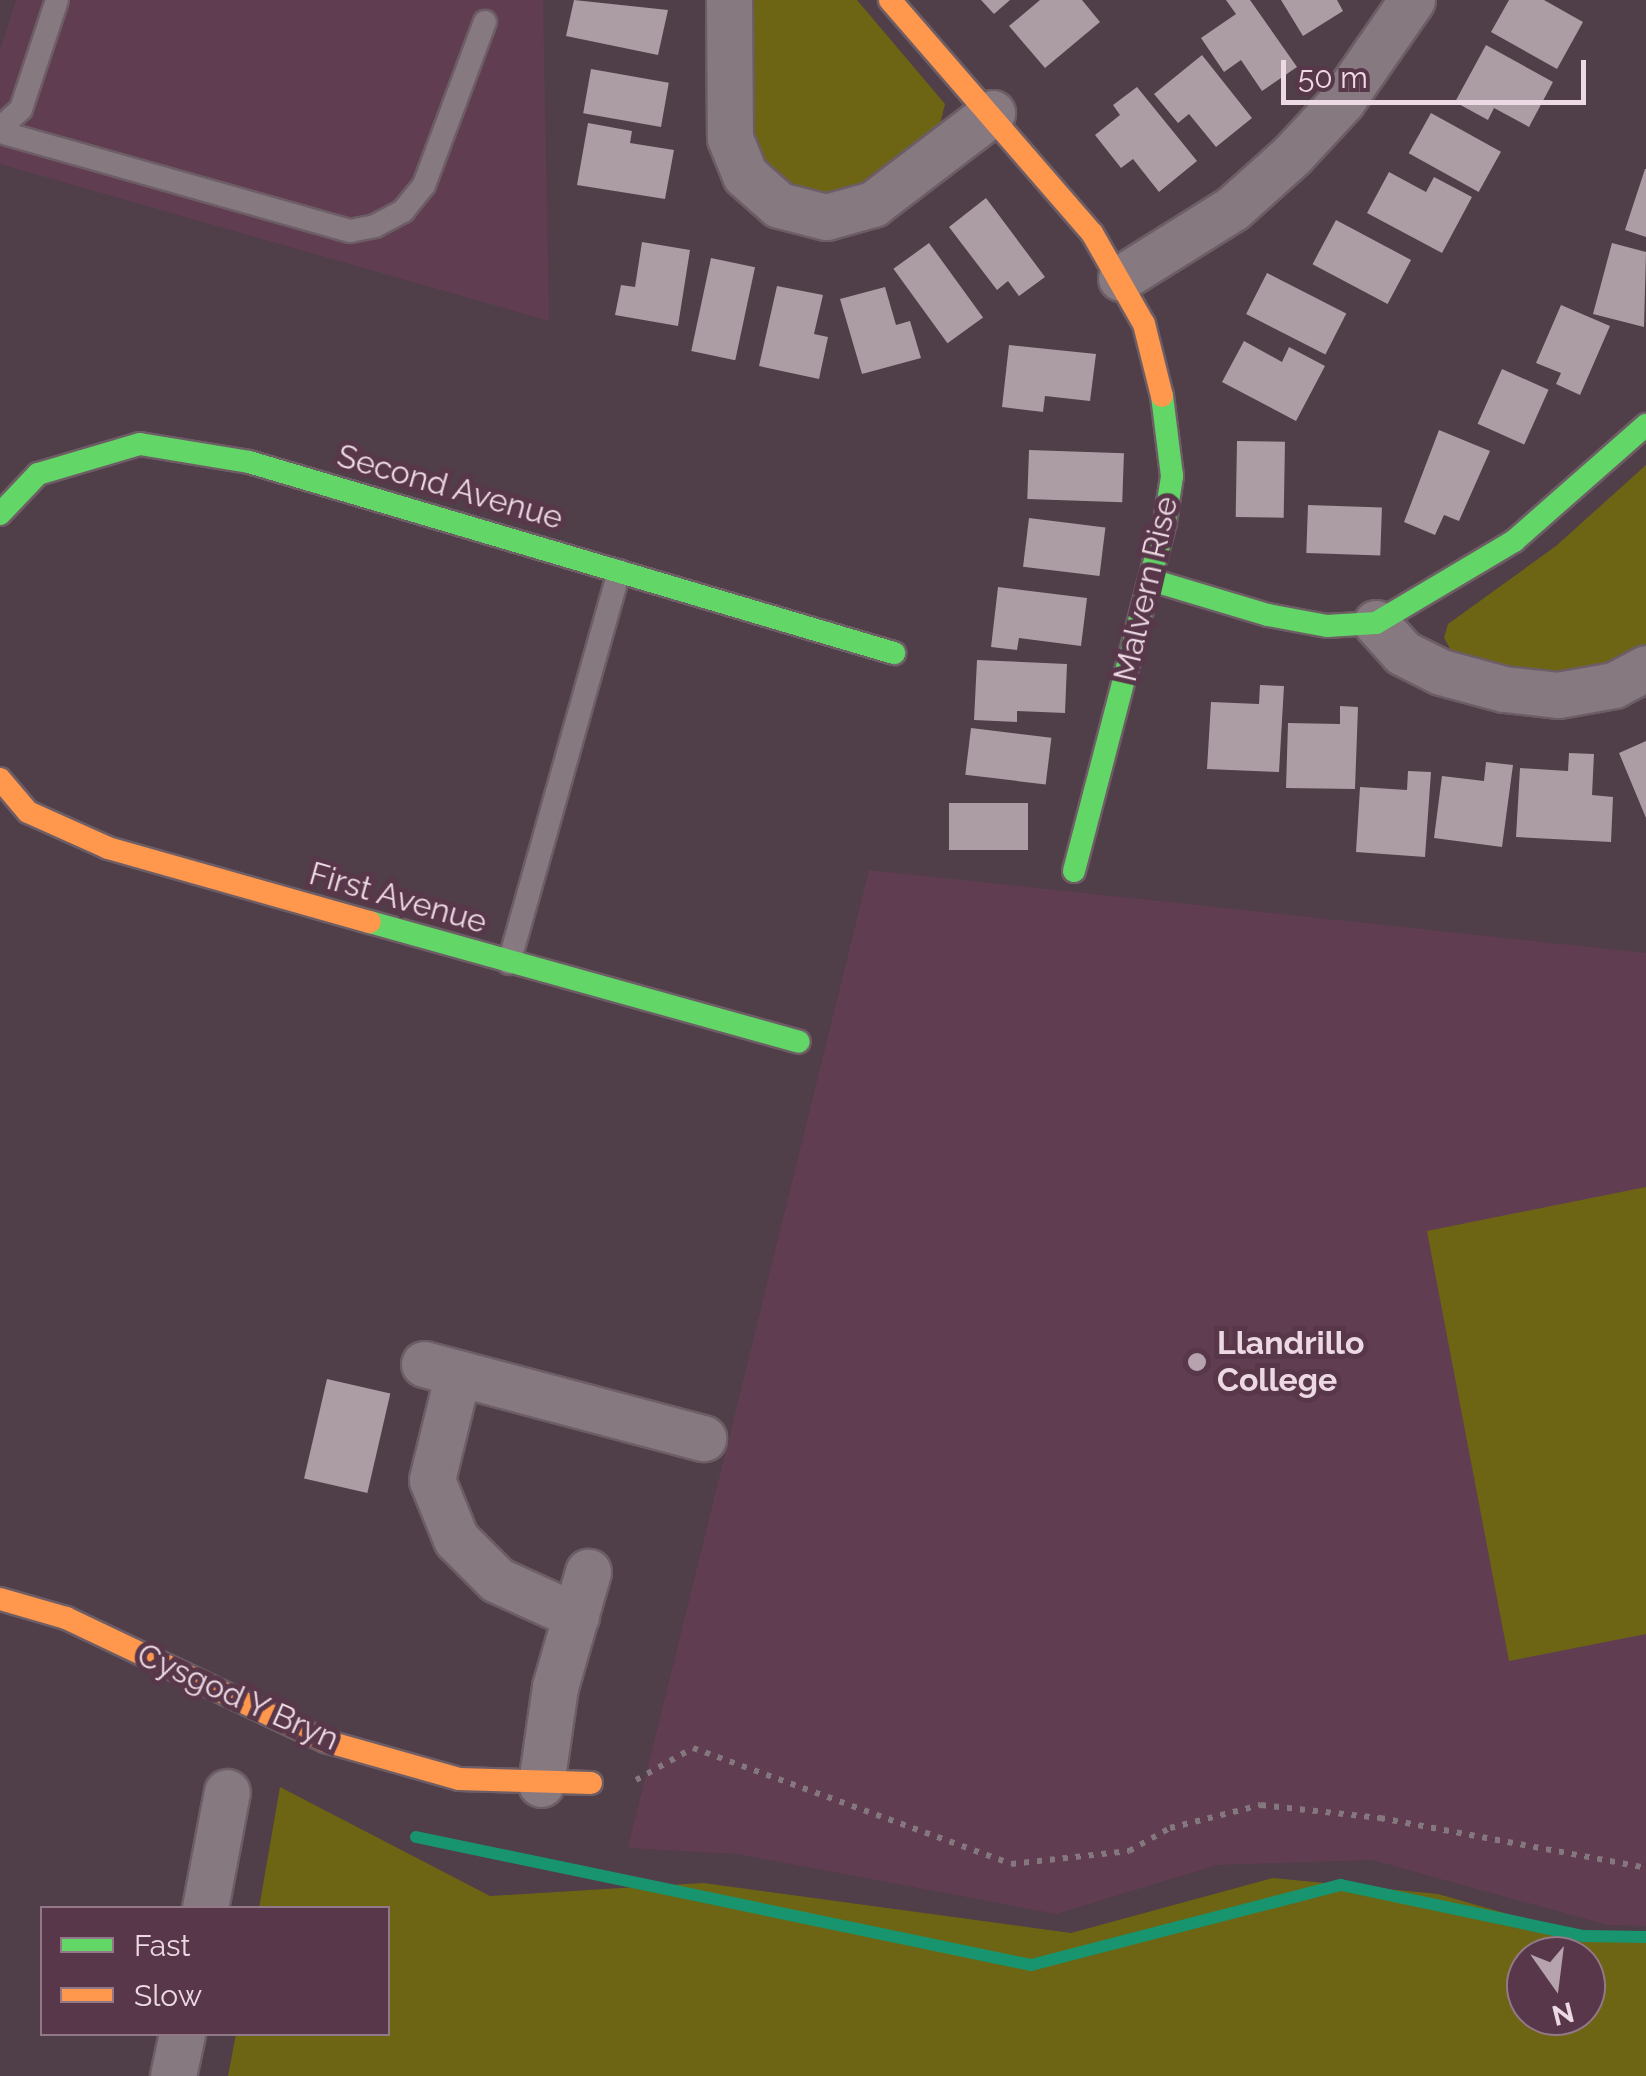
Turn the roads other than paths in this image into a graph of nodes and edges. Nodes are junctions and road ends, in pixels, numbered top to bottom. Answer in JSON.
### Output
{"nodes":[{"id":1,"x":57,"y":0,"type":"edge"},
{"id":2,"x":730,"y":0,"type":"edge"},
{"id":3,"x":890,"y":0,"type":"edge"},
{"id":4,"x":1412,"y":0,"type":"edge"},
{"id":5,"x":486,"y":22,"type":"dead end"},
{"id":6,"x":992,"y":113,"type":"junction"},
{"id":7,"x":0,"y":130,"type":"edge"},
{"id":8,"x":1121,"y":278,"type":"junction"},
{"id":9,"x":1646,"y":425,"type":"edge"},
{"id":10,"x":0,"y":514,"type":"edge"},
{"id":11,"x":619,"y":571,"type":"junction"},
{"id":12,"x":1150,"y":580,"type":"junction"},
{"id":13,"x":1376,"y":623,"type":"junction"},
{"id":14,"x":894,"y":652,"type":"dead end"},
{"id":15,"x":1646,"y":668,"type":"edge"},
{"id":16,"x":0,"y":779,"type":"edge"},
{"id":17,"x":1074,"y":872,"type":"dead end"},
{"id":18,"x":510,"y":962,"type":"junction"},
{"id":19,"x":799,"y":1042,"type":"dead end"},
{"id":20,"x":703,"y":1438,"type":"dead end"},
{"id":21,"x":588,"y":1572,"type":"dead end"},
{"id":22,"x":0,"y":1599,"type":"edge"},
{"id":23,"x":576,"y":1616,"type":"junction"},
{"id":24,"x":592,"y":1782,"type":"road end"},
{"id":25,"x":541,"y":1784,"type":"junction"},
{"id":26,"x":226,"y":1792,"type":"dead end"},
{"id":27,"x":206,"y":1906,"type":"edge"},
{"id":28,"x":182,"y":2036,"type":"edge"},
{"id":29,"x":173,"y":2076,"type":"edge"}],
"edges":[{"from":1,"to":7,"type":"lane"},
{"from":2,"to":6,"type":"street"},
{"from":3,"to":6,"type":"street","name":"Malvern Rise"},
{"from":4,"to":8,"type":"street"},
{"from":5,"to":7,"type":"lane"},
{"from":6,"to":8,"type":"street","name":"Malvern Rise"},
{"from":8,"to":12,"type":"street","name":"Malvern Rise"},
{"from":9,"to":13,"type":"street"},
{"from":10,"to":11,"type":"street","name":"Second Avenue"},
{"from":11,"to":14,"type":"street","name":"Second Avenue"},
{"from":11,"to":18,"type":"lane"},
{"from":12,"to":13,"type":"street"},
{"from":12,"to":17,"type":"street","name":"Malvern Rise"},
{"from":13,"to":15,"type":"street"},
{"from":16,"to":18,"type":"street","name":"First Avenue"},
{"from":18,"to":19,"type":"street","name":"First Avenue"},
{"from":20,"to":23,"type":"street"},
{"from":21,"to":23,"type":"street"},
{"from":22,"to":25,"type":"street","name":"Cysgod Y Bryn"},
{"from":23,"to":25,"type":"street"},
{"from":24,"to":25,"type":"street","name":"Cysgod Y Bryn"},
{"from":26,"to":27,"type":"street"},
{"from":28,"to":29,"type":"street"}]}
